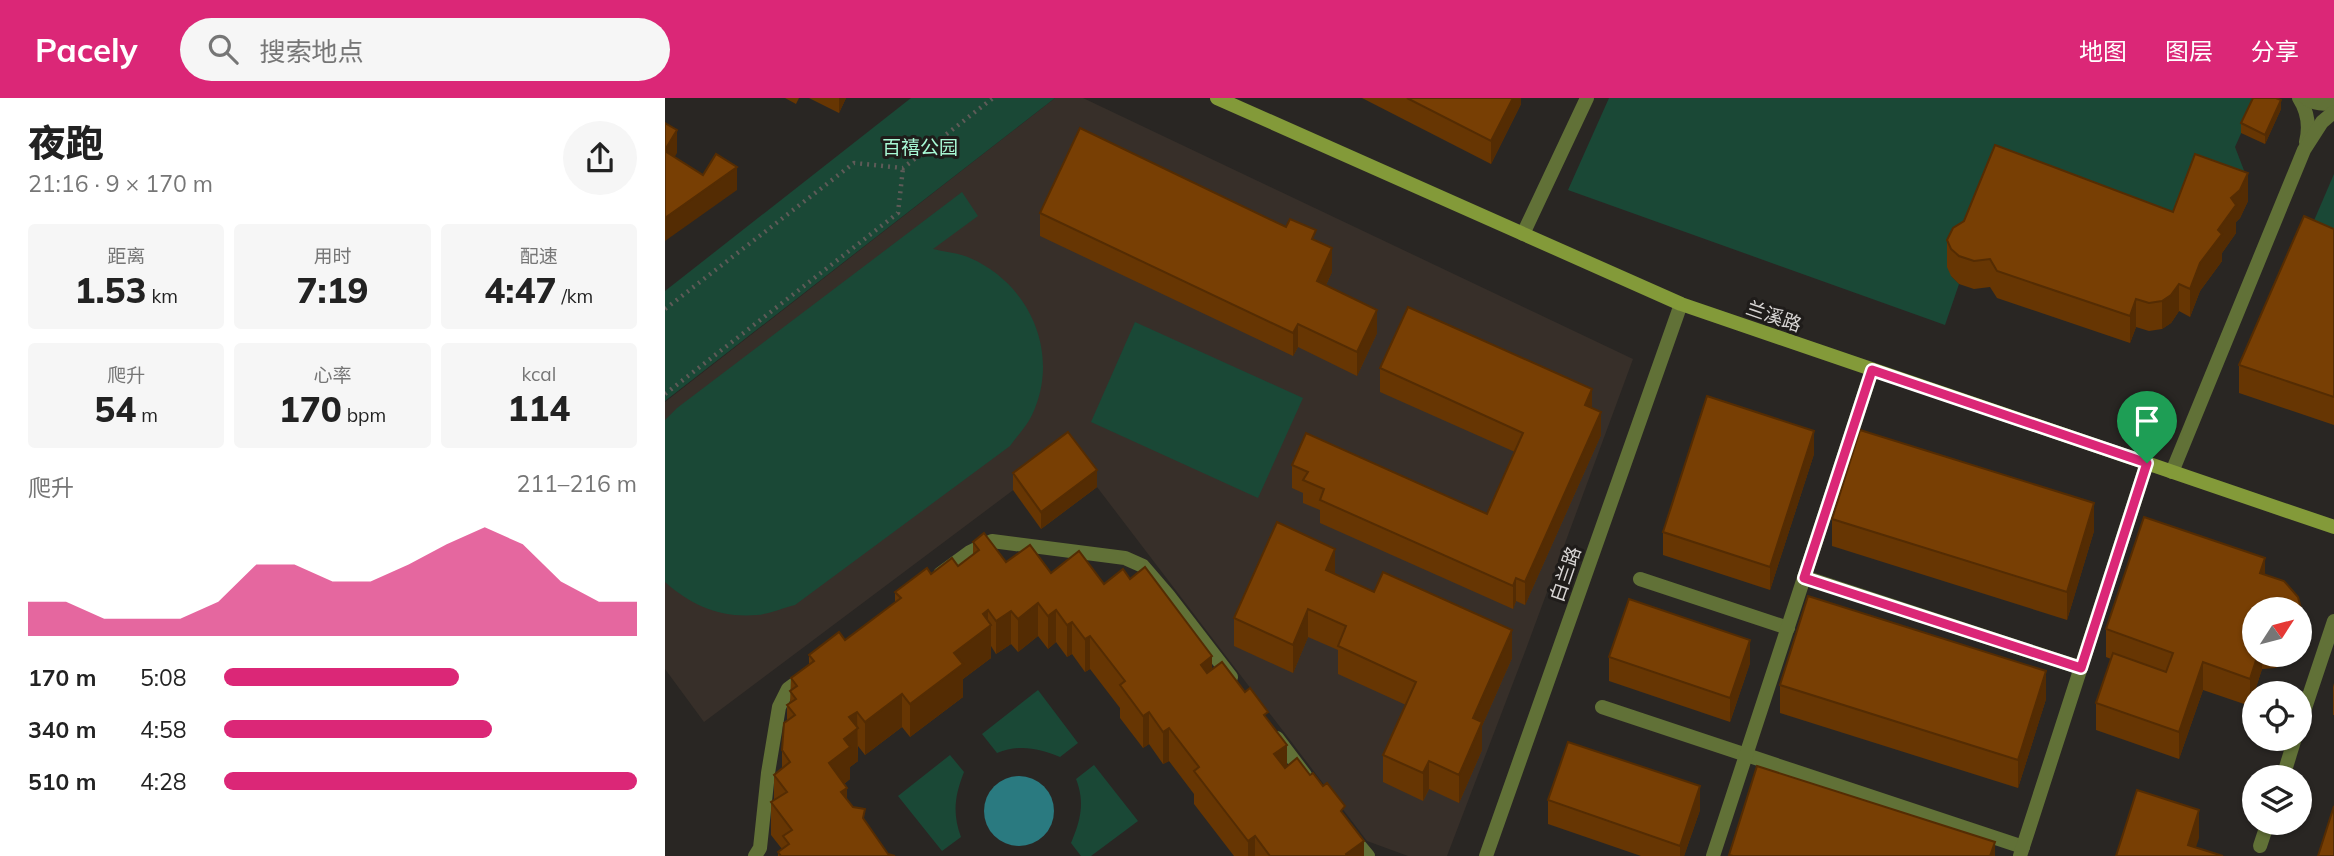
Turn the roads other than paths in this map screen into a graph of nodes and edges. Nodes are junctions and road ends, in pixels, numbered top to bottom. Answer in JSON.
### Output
{"nodes":[{"id":1,"x":1217,"y":98,"type":"edge"},
{"id":2,"x":1587,"y":98,"type":"edge"},
{"id":3,"x":2298,"y":98,"type":"edge"},
{"id":4,"x":2306,"y":98,"type":"edge"},
{"id":5,"x":2334,"y":102,"type":"edge"},
{"id":6,"x":2334,"y":111,"type":"edge"},
{"id":7,"x":2304,"y":150,"type":"junction"},
{"id":8,"x":1523,"y":234,"type":"junction"},
{"id":9,"x":1681,"y":304,"type":"junction"},
{"id":10,"x":1872,"y":370,"type":"junction"},
{"id":11,"x":2147,"y":463,"type":"junction"},
{"id":12,"x":2172,"y":472,"type":"junction"},
{"id":13,"x":2334,"y":527,"type":"edge"},
{"id":14,"x":1804,"y":578,"type":"junction"},
{"id":15,"x":1640,"y":579,"type":"dead end"},
{"id":16,"x":927,"y":584,"type":"edge"},
{"id":17,"x":2334,"y":621,"type":"edge"},
{"id":18,"x":1788,"y":628,"type":"junction"},
{"id":19,"x":820,"y":665,"type":"edge"},
{"id":20,"x":2081,"y":668,"type":"junction"},
{"id":21,"x":1236,"y":684,"type":"edge"},
{"id":22,"x":2312,"y":687,"type":"edge"},
{"id":23,"x":1602,"y":707,"type":"dead end"},
{"id":24,"x":1270,"y":728,"type":"edge"},
{"id":25,"x":1747,"y":755,"type":"junction"},
{"id":26,"x":1312,"y":784,"type":"edge"},
{"id":27,"x":1346,"y":829,"type":"edge"},
{"id":28,"x":2264,"y":835,"type":"edge"},
{"id":29,"x":2260,"y":846,"type":"dead end"},
{"id":30,"x":2022,"y":851,"type":"edge"},
{"id":31,"x":755,"y":856,"type":"edge"},
{"id":32,"x":1368,"y":856,"type":"edge"},
{"id":33,"x":1486,"y":856,"type":"edge"},
{"id":34,"x":1713,"y":856,"type":"edge"}],
"edges":[{"from":1,"to":8,"type":"street","name":"兰溪路"},
{"from":2,"to":8,"type":"street"},
{"from":3,"to":7,"type":"street"},
{"from":4,"to":5,"type":"street"},
{"from":6,"to":7,"type":"street"},
{"from":7,"to":12,"type":"street"},
{"from":8,"to":9,"type":"street","name":"兰溪路"},
{"from":9,"to":10,"type":"street","name":"兰溪路"},
{"from":9,"to":33,"type":"street","name":"白兰路"},
{"from":10,"to":11,"type":"street","name":"兰溪路"},
{"from":10,"to":14,"type":"street"},
{"from":11,"to":12,"type":"street","name":"兰溪路"},
{"from":11,"to":20,"type":"street"},
{"from":12,"to":13,"type":"street","name":"兰溪路"},
{"from":14,"to":18,"type":"street"},
{"from":14,"to":20,"type":"street"},
{"from":15,"to":18,"type":"street"},
{"from":16,"to":21,"type":"street"},
{"from":17,"to":22,"type":"street"},
{"from":18,"to":25,"type":"street"},
{"from":19,"to":31,"type":"street"},
{"from":20,"to":30,"type":"street"},
{"from":23,"to":25,"type":"street"},
{"from":24,"to":26,"type":"street"},
{"from":25,"to":30,"type":"street"},
{"from":25,"to":34,"type":"street"},
{"from":27,"to":32,"type":"street"},
{"from":28,"to":29,"type":"street"}]}
